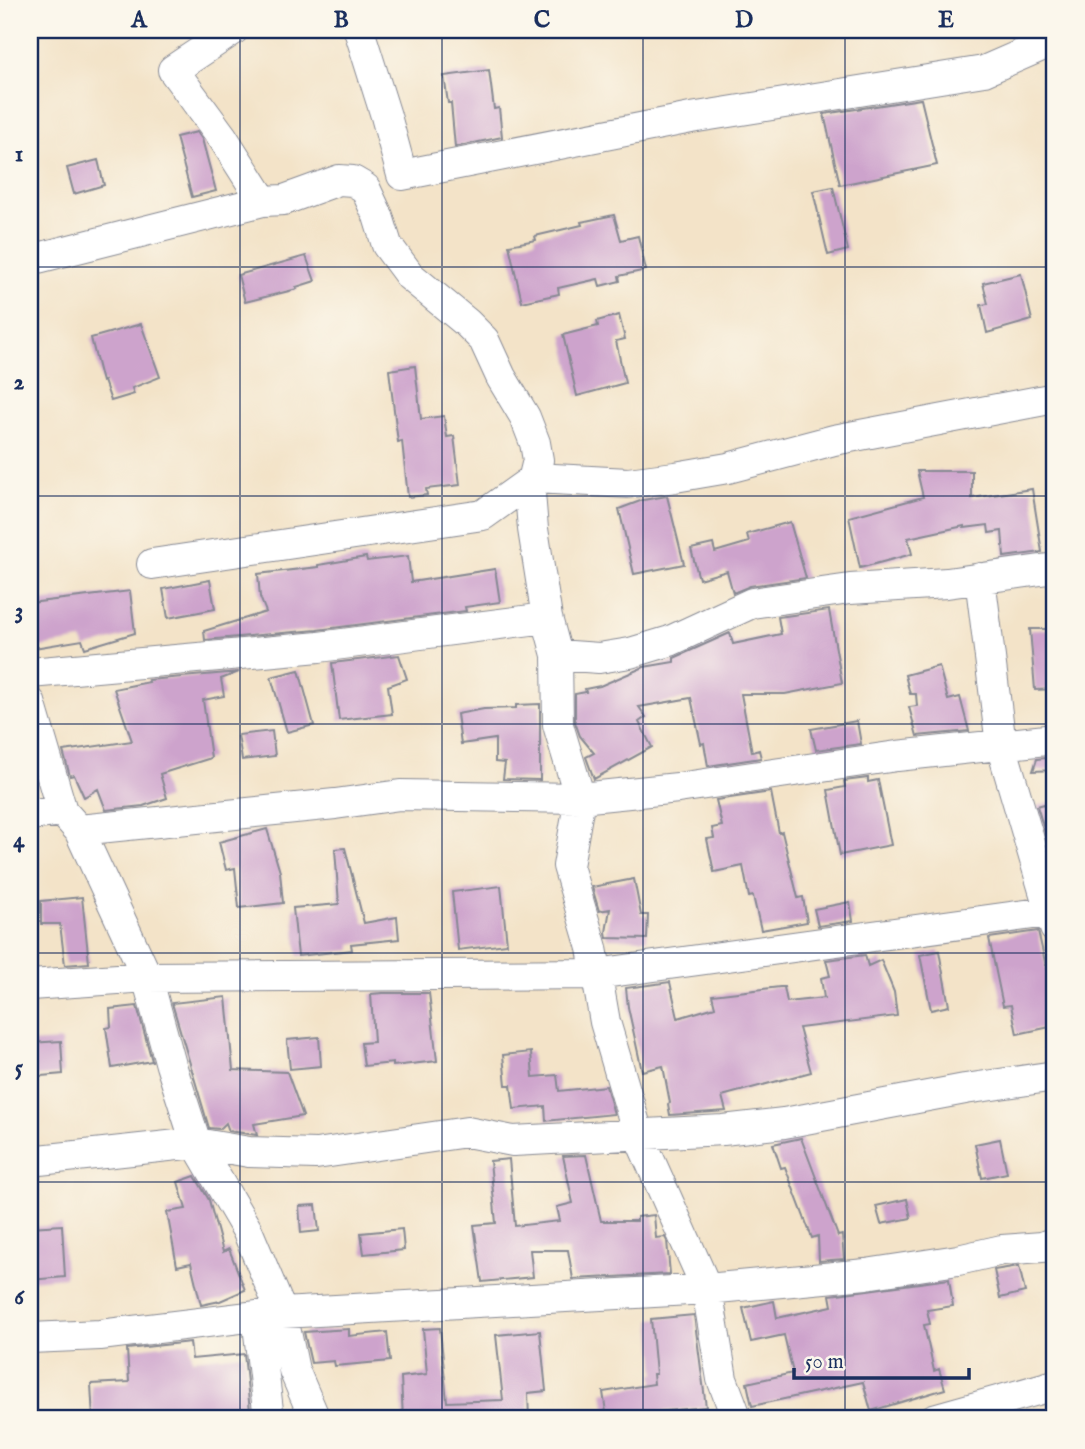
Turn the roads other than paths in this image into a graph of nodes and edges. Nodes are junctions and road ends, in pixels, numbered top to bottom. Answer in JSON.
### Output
{"nodes":[{"id":1,"x":233,"y":30,"type":"edge"},
{"id":2,"x":359,"y":30,"type":"edge"},
{"id":3,"x":1055,"y":40,"type":"edge"},
{"id":4,"x":263,"y":201,"type":"junction"},
{"id":5,"x":30,"y":260,"type":"edge"},
{"id":6,"x":1055,"y":398,"type":"edge"},
{"id":7,"x":535,"y":478,"type":"junction"},
{"id":8,"x":152,"y":564,"type":"dead end"},
{"id":9,"x":1055,"y":568,"type":"edge"},
{"id":10,"x":980,"y":578,"type":"junction"},
{"id":11,"x":547,"y":618,"type":"junction"},
{"id":12,"x":557,"y":654,"type":"junction"},
{"id":13,"x":30,"y":673,"type":"edge"},
{"id":14,"x":30,"y":702,"type":"edge"},
{"id":15,"x":1055,"y":739,"type":"edge"},
{"id":16,"x":1001,"y":745,"type":"junction"},
{"id":17,"x":580,"y":797,"type":"junction"},
{"id":18,"x":30,"y":815,"type":"edge"},
{"id":19,"x":71,"y":821,"type":"junction"},
{"id":20,"x":1053,"y":917,"type":"edge"},
{"id":21,"x":596,"y":974,"type":"junction"},
{"id":22,"x":147,"y":977,"type":"junction"},
{"id":23,"x":30,"y":985,"type":"edge"},
{"id":24,"x":1055,"y":1076,"type":"edge"},
{"id":25,"x":638,"y":1134,"type":"junction"},
{"id":26,"x":197,"y":1143,"type":"junction"},
{"id":27,"x":30,"y":1161,"type":"edge"},
{"id":28,"x":1055,"y":1241,"type":"edge"},
{"id":29,"x":707,"y":1289,"type":"junction"},
{"id":30,"x":270,"y":1315,"type":"junction"},
{"id":31,"x":30,"y":1338,"type":"edge"},
{"id":32,"x":1055,"y":1385,"type":"edge"},
{"id":33,"x":269,"y":1419,"type":"edge"},
{"id":34,"x":315,"y":1419,"type":"edge"},
{"id":35,"x":737,"y":1419,"type":"edge"},
{"id":36,"x":934,"y":1419,"type":"edge"}],
"edges":[{"from":1,"to":4,"type":"street"},
{"from":2,"to":3,"type":"street"},
{"from":4,"to":5,"type":"street"},
{"from":4,"to":7,"type":"street"},
{"from":6,"to":7,"type":"street"},
{"from":7,"to":8,"type":"street"},
{"from":7,"to":11,"type":"street"},
{"from":9,"to":10,"type":"street"},
{"from":10,"to":12,"type":"street"},
{"from":10,"to":16,"type":"street"},
{"from":11,"to":12,"type":"street"},
{"from":11,"to":13,"type":"street"},
{"from":12,"to":17,"type":"street"},
{"from":14,"to":19,"type":"street"},
{"from":15,"to":16,"type":"street"},
{"from":16,"to":17,"type":"street"},
{"from":16,"to":20,"type":"street"},
{"from":17,"to":19,"type":"street"},
{"from":17,"to":21,"type":"street"},
{"from":18,"to":19,"type":"street"},
{"from":19,"to":22,"type":"street"},
{"from":20,"to":21,"type":"street"},
{"from":21,"to":22,"type":"street"},
{"from":21,"to":25,"type":"street"},
{"from":22,"to":23,"type":"street"},
{"from":22,"to":26,"type":"street"},
{"from":24,"to":25,"type":"street"},
{"from":25,"to":26,"type":"street"},
{"from":25,"to":29,"type":"street"},
{"from":26,"to":27,"type":"street"},
{"from":26,"to":30,"type":"street"},
{"from":28,"to":29,"type":"street"},
{"from":29,"to":30,"type":"street"},
{"from":29,"to":35,"type":"street"},
{"from":30,"to":31,"type":"street"},
{"from":30,"to":33,"type":"street"},
{"from":30,"to":34,"type":"street"},
{"from":32,"to":36,"type":"street"}]}
